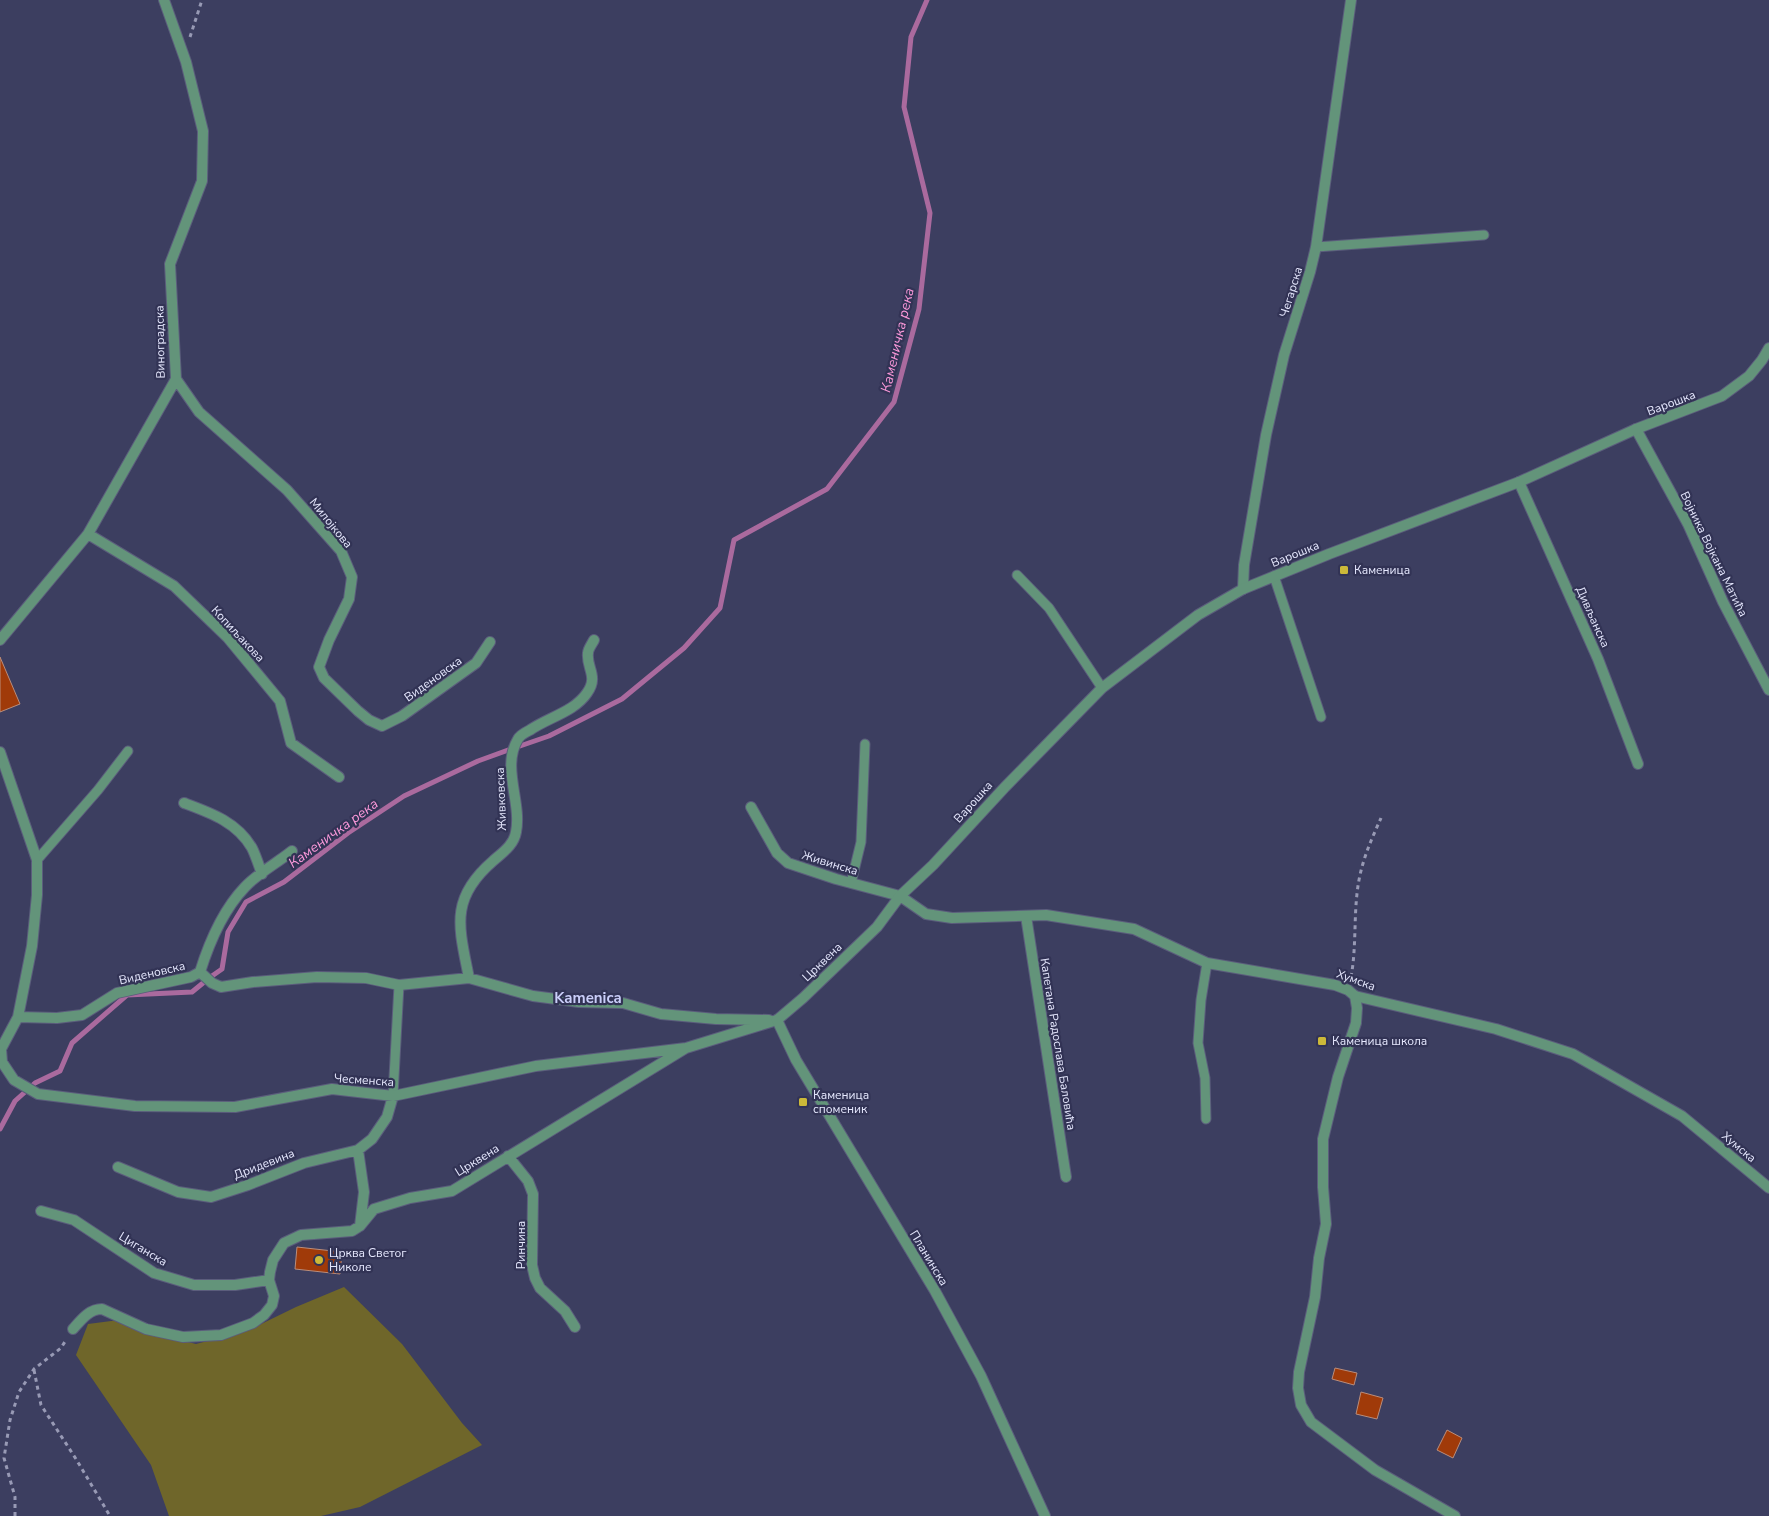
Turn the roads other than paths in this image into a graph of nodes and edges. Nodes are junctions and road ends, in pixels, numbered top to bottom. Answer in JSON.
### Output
{"nodes":[{"id":1,"x":164,"y":0,"type":"edge"},
{"id":2,"x":1351,"y":0,"type":"edge"},
{"id":3,"x":1484,"y":235,"type":"dead end"},
{"id":4,"x":1316,"y":247,"type":"junction"},
{"id":5,"x":1769,"y":348,"type":"edge"},
{"id":6,"x":176,"y":379,"type":"junction"},
{"id":7,"x":1636,"y":429,"type":"junction"},
{"id":8,"x":1519,"y":482,"type":"junction"},
{"id":9,"x":88,"y":534,"type":"junction"},
{"id":10,"x":1017,"y":575,"type":"dead end"},
{"id":11,"x":1274,"y":576,"type":"junction"},
{"id":12,"x":1243,"y":589,"type":"junction"},
{"id":13,"x":0,"y":640,"type":"edge"},
{"id":14,"x":594,"y":640,"type":"dead end"},
{"id":15,"x":490,"y":642,"type":"dead end"},
{"id":16,"x":1102,"y":688,"type":"junction"},
{"id":17,"x":1769,"y":690,"type":"edge"},
{"id":18,"x":1321,"y":717,"type":"dead end"},
{"id":19,"x":382,"y":726,"type":"joint"},
{"id":20,"x":865,"y":744,"type":"dead end"},
{"id":21,"x":128,"y":751,"type":"dead end"},
{"id":22,"x":0,"y":752,"type":"edge"},
{"id":23,"x":1638,"y":764,"type":"dead end"},
{"id":24,"x":338,"y":777,"type":"dead end"},
{"id":25,"x":184,"y":803,"type":"dead end"},
{"id":26,"x":751,"y":807,"type":"dead end"},
{"id":27,"x":292,"y":851,"type":"dead end"},
{"id":28,"x":37,"y":860,"type":"junction"},
{"id":29,"x":262,"y":874,"type":"junction"},
{"id":30,"x":851,"y":883,"type":"junction"},
{"id":31,"x":900,"y":896,"type":"junction"},
{"id":32,"x":1026,"y":916,"type":"junction"},
{"id":33,"x":1207,"y":964,"type":"junction"},
{"id":34,"x":200,"y":972,"type":"junction"},
{"id":35,"x":469,"y":978,"type":"junction"},
{"id":36,"x":398,"y":985,"type":"junction"},
{"id":37,"x":1352,"y":993,"type":"junction"},
{"id":38,"x":18,"y":1017,"type":"junction"},
{"id":39,"x":777,"y":1020,"type":"junction"},
{"id":40,"x":686,"y":1048,"type":"junction"},
{"id":41,"x":393,"y":1096,"type":"junction"},
{"id":42,"x":1206,"y":1118,"type":"dead end"},
{"id":43,"x":358,"y":1150,"type":"junction"},
{"id":44,"x":508,"y":1156,"type":"junction"},
{"id":45,"x":118,"y":1167,"type":"dead end"},
{"id":46,"x":1066,"y":1177,"type":"dead end"},
{"id":47,"x":1769,"y":1188,"type":"edge"},
{"id":48,"x":41,"y":1211,"type":"dead end"},
{"id":49,"x":360,"y":1226,"type":"junction"},
{"id":50,"x":269,"y":1280,"type":"junction"},
{"id":51,"x":575,"y":1327,"type":"dead end"},
{"id":52,"x":73,"y":1328,"type":"road end"},
{"id":53,"x":1045,"y":1516,"type":"edge"},
{"id":54,"x":1455,"y":1516,"type":"edge"}],
"edges":[{"from":1,"to":6,"type":"street","name":"Виноградска"},
{"from":2,"to":4,"type":"street","name":"Чегарска"},
{"from":3,"to":4,"type":"lane"},
{"from":4,"to":12,"type":"street","name":"Чегарска"},
{"from":5,"to":7,"type":"street","name":"Варошка"},
{"from":6,"to":9,"type":"street","name":"Виноградска"},
{"from":6,"to":19,"type":"street","name":"Милојкова"},
{"from":7,"to":8,"type":"street","name":"Варошка"},
{"from":7,"to":17,"type":"street","name":"Војника Војкана Матића"},
{"from":8,"to":11,"type":"street","name":"Варошка"},
{"from":8,"to":23,"type":"street","name":"Дивљанска"},
{"from":9,"to":13,"type":"street","name":"Виноградска"},
{"from":9,"to":24,"type":"street","name":"Копиљакова"},
{"from":10,"to":16,"type":"lane"},
{"from":11,"to":12,"type":"street","name":"Варошка"},
{"from":11,"to":18,"type":"lane"},
{"from":12,"to":16,"type":"street","name":"Варошка"},
{"from":14,"to":35,"type":"street","name":"Живковска"},
{"from":15,"to":19,"type":"street","name":"Виденовска"},
{"from":16,"to":31,"type":"street","name":"Варошка"},
{"from":20,"to":30,"type":"lane"},
{"from":21,"to":28,"type":"lane"},
{"from":22,"to":28,"type":"street"},
{"from":25,"to":29,"type":"street"},
{"from":26,"to":30,"type":"street","name":"Живинска"},
{"from":27,"to":29,"type":"street","name":"Виденовска"},
{"from":28,"to":38,"type":"street"},
{"from":29,"to":34,"type":"street","name":"Виденовска"},
{"from":30,"to":31,"type":"street","name":"Живинска"},
{"from":31,"to":32,"type":"street","name":"Хумска"},
{"from":31,"to":39,"type":"street","name":"Црквена"},
{"from":32,"to":33,"type":"street","name":"Хумска"},
{"from":32,"to":46,"type":"street","name":"Капетана Радослава Баловића"},
{"from":33,"to":37,"type":"street","name":"Хумска"},
{"from":33,"to":42,"type":"lane"},
{"from":34,"to":36,"type":"street"},
{"from":34,"to":38,"type":"street","name":"Виденовска"},
{"from":35,"to":36,"type":"street"},
{"from":35,"to":39,"type":"street"},
{"from":36,"to":41,"type":"lane"},
{"from":37,"to":47,"type":"street","name":"Хумска"},
{"from":37,"to":54,"type":"street"},
{"from":38,"to":41,"type":"street","name":"Чесменска"},
{"from":39,"to":40,"type":"street","name":"Црквена"},
{"from":39,"to":53,"type":"street","name":"Планинска"},
{"from":40,"to":41,"type":"street","name":"Чесменска"},
{"from":40,"to":44,"type":"street","name":"Црквена"},
{"from":41,"to":43,"type":"street","name":"Дридевина"},
{"from":43,"to":45,"type":"street","name":"Дридевина"},
{"from":43,"to":49,"type":"street"},
{"from":44,"to":49,"type":"street","name":"Црквена"},
{"from":44,"to":51,"type":"street","name":"Ринчина"},
{"from":48,"to":50,"type":"street","name":"Циганска"},
{"from":49,"to":50,"type":"street"},
{"from":50,"to":52,"type":"street"}]}
